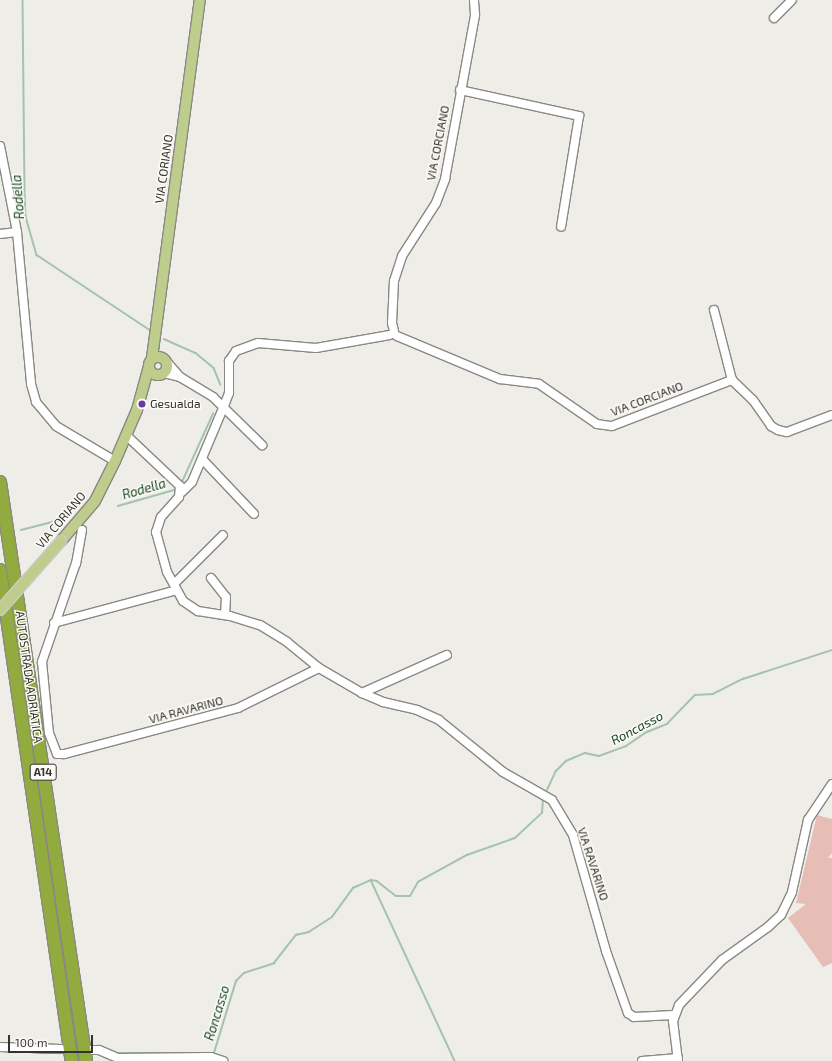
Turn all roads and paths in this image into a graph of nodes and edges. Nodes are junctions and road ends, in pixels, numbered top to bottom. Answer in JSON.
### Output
{"nodes":[{"id":1,"x":200,"y":0,"type":"edge"},
{"id":2,"x":474,"y":0,"type":"edge"},
{"id":3,"x":792,"y":0,"type":"edge"},
{"id":4,"x":774,"y":18,"type":"dead end"},
{"id":5,"x":460,"y":90,"type":"junction"},
{"id":6,"x":0,"y":146,"type":"edge"},
{"id":7,"x":561,"y":227,"type":"dead end"},
{"id":8,"x":13,"y":232,"type":"junction"},
{"id":9,"x":0,"y":234,"type":"edge"},
{"id":10,"x":714,"y":310,"type":"dead end"},
{"id":11,"x":394,"y":334,"type":"junction"},
{"id":12,"x":154,"y":341,"type":"junction"},
{"id":13,"x":165,"y":360,"type":"junction"},
{"id":14,"x":151,"y":362,"type":"junction"},
{"id":15,"x":161,"y":374,"type":"junction"},
{"id":16,"x":180,"y":377,"type":"junction"},
{"id":17,"x":732,"y":380,"type":"junction"},
{"id":18,"x":143,"y":391,"type":"junction"},
{"id":19,"x":224,"y":406,"type":"junction"},
{"id":20,"x":832,"y":415,"type":"edge"},
{"id":21,"x":127,"y":436,"type":"junction"},
{"id":22,"x":262,"y":445,"type":"dead end"},
{"id":23,"x":203,"y":460,"type":"junction"},
{"id":24,"x":115,"y":462,"type":"junction"},
{"id":25,"x":0,"y":482,"type":"edge"},
{"id":26,"x":182,"y":492,"type":"junction"},
{"id":27,"x":254,"y":514,"type":"dead end"},
{"id":28,"x":82,"y":530,"type":"dead end"},
{"id":29,"x":223,"y":535,"type":"dead end"},
{"id":30,"x":0,"y":570,"type":"edge"},
{"id":31,"x":211,"y":578,"type":"dead end"},
{"id":32,"x":176,"y":587,"type":"junction"},
{"id":33,"x":0,"y":610,"type":"edge"},
{"id":34,"x":224,"y":615,"type":"junction"},
{"id":35,"x":54,"y":623,"type":"junction"},
{"id":36,"x":447,"y":655,"type":"dead end"},
{"id":37,"x":319,"y":668,"type":"junction"},
{"id":38,"x":362,"y":693,"type":"junction"},
{"id":39,"x":54,"y":750,"type":"joint"},
{"id":40,"x":832,"y":784,"type":"edge"},
{"id":41,"x":674,"y":1015,"type":"junction"},
{"id":42,"x":0,"y":1047,"type":"edge"},
{"id":43,"x":61,"y":1049,"type":"dead end"},
{"id":44,"x":88,"y":1056,"type":"edge"},
{"id":45,"x":678,"y":1060,"type":"edge"},
{"id":46,"x":72,"y":1061,"type":"edge"},
{"id":47,"x":223,"y":1061,"type":"edge"},
{"id":48,"x":642,"y":1061,"type":"edge"}],
"edges":[{"from":1,"to":12,"type":"main road","name":"VIA CORIANO"},
{"from":2,"to":5,"type":"street","name":"VIA CORCIANO"},
{"from":3,"to":4,"type":"street"},
{"from":5,"to":7,"type":"street","name":"VIA CORCIANO"},
{"from":5,"to":11,"type":"street","name":"VIA CORCIANO"},
{"from":6,"to":8,"type":"street"},
{"from":8,"to":9,"type":"street"},
{"from":8,"to":24,"type":"street"},
{"from":10,"to":17,"type":"street"},
{"from":11,"to":17,"type":"street","name":"VIA CORCIANO"},
{"from":11,"to":19,"type":"street","name":"VIA RAVARINO"},
{"from":12,"to":13,"type":"main road"},
{"from":12,"to":14,"type":"main road","name":"VIA CORIANO"},
{"from":13,"to":14,"type":"main road"},
{"from":13,"to":15,"type":"main road"},
{"from":13,"to":16,"type":"street"},
{"from":14,"to":15,"type":"main road"},
{"from":14,"to":18,"type":"main road","name":"VIA CORIANO"},
{"from":15,"to":16,"type":"street"},
{"from":15,"to":18,"type":"main road","name":"VIA CORIANO"},
{"from":16,"to":19,"type":"street"},
{"from":17,"to":20,"type":"street"},
{"from":18,"to":21,"type":"main road","name":"VIA CORIANO"},
{"from":19,"to":22,"type":"street"},
{"from":19,"to":23,"type":"street","name":"VIA RAVARINO"},
{"from":21,"to":24,"type":"main road","name":"VIA CORIANO"},
{"from":21,"to":26,"type":"street"},
{"from":23,"to":26,"type":"street","name":"VIA RAVARINO"},
{"from":23,"to":27,"type":"street"},
{"from":24,"to":33,"type":"main road","name":"VIA CORIANO","bridge":true},
{"from":25,"to":44,"type":"highway","name":"AUTOSTRADA ADRIATICA","number":"A14"},
{"from":26,"to":32,"type":"street","name":"VIA RAVARINO"},
{"from":28,"to":35,"type":"street","name":"VIA CORIANO"},
{"from":29,"to":32,"type":"street"},
{"from":30,"to":46,"type":"highway","name":"AUTOSTRADA ADRIATICA","number":"A14"},
{"from":31,"to":34,"type":"street"},
{"from":32,"to":34,"type":"street","name":"VIA RAVARINO"},
{"from":32,"to":35,"type":"street"},
{"from":34,"to":37,"type":"street","name":"VIA RAVARINO"},
{"from":35,"to":39,"type":"street","name":"VIA CORIANO"},
{"from":36,"to":38,"type":"street"},
{"from":37,"to":38,"type":"street","name":"VIA RAVARINO"},
{"from":37,"to":39,"type":"street","name":"VIA RAVARINO"},
{"from":38,"to":41,"type":"street","name":"VIA RAVARINO"},
{"from":40,"to":41,"type":"street"},
{"from":41,"to":45,"type":"street"},
{"from":42,"to":43,"type":"street"},
{"from":44,"to":47,"type":"street"},
{"from":45,"to":48,"type":"street"}]}
